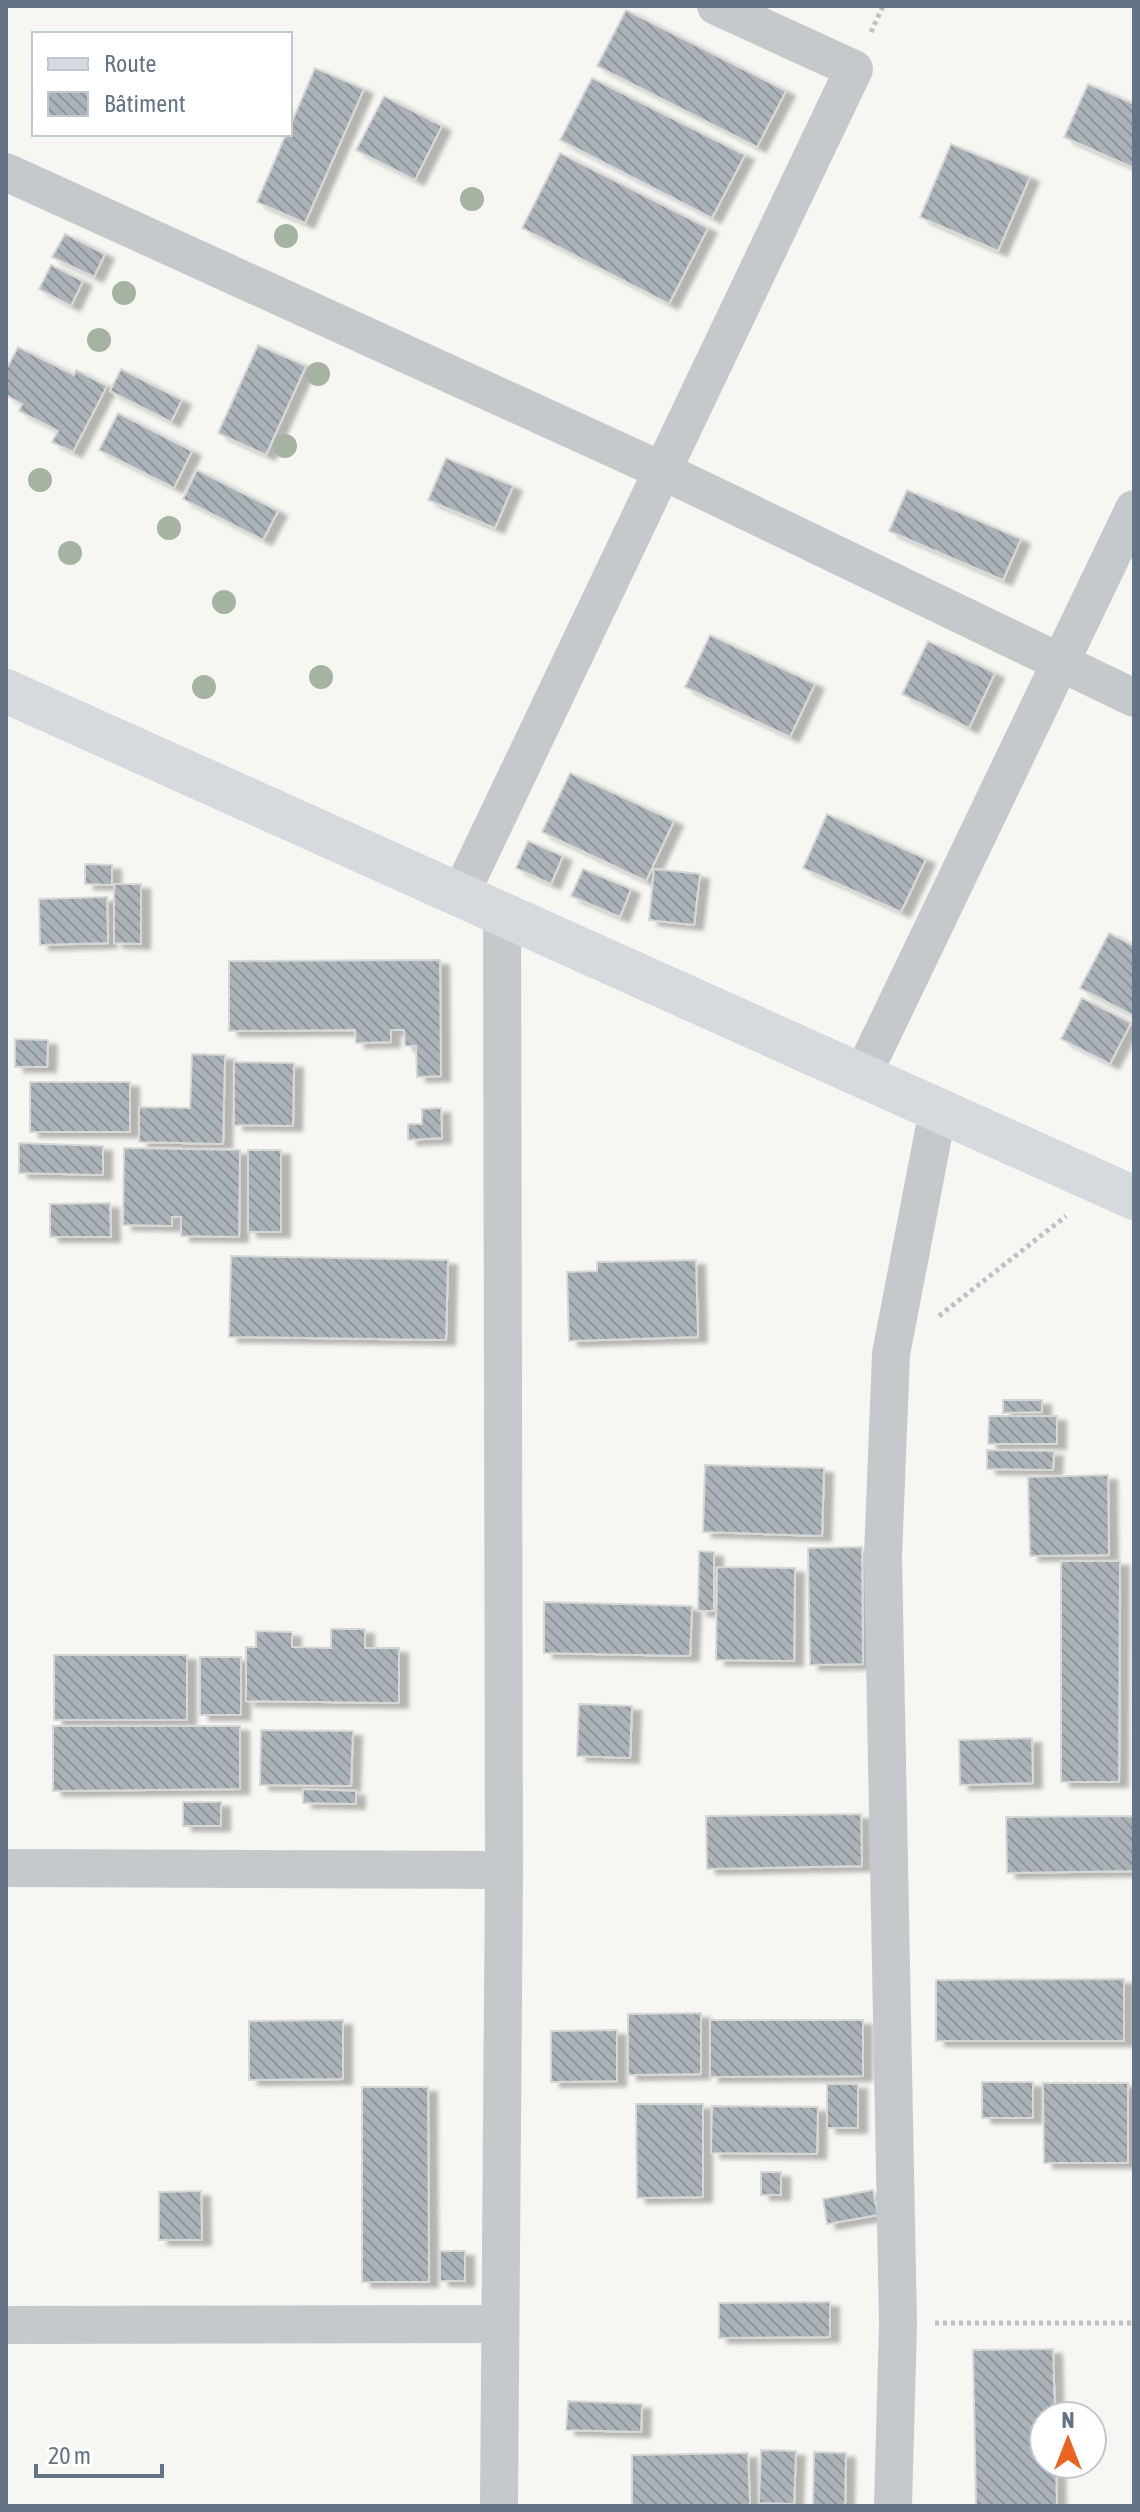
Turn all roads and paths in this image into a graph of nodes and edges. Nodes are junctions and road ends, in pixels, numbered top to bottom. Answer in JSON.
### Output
{"nodes":[{"id":1,"x":716,"y":6,"type":"edge"},
{"id":2,"x":6,"y":172,"type":"edge"},
{"id":3,"x":663,"y":471,"type":"junction"},
{"id":4,"x":1134,"y":509,"type":"edge"},
{"id":5,"x":1060,"y":662,"type":"junction"},
{"id":6,"x":6,"y":691,"type":"edge"},
{"id":7,"x":1134,"y":698,"type":"edge"},
{"id":8,"x":460,"y":895,"type":"junction"},
{"id":9,"x":502,"y":913,"type":"junction"},
{"id":10,"x":862,"y":1076,"type":"junction"},
{"id":11,"x":938,"y":1110,"type":"junction"},
{"id":12,"x":1120,"y":1192,"type":"edge"},
{"id":13,"x":891,"y":1354,"type":"junction"},
{"id":14,"x":6,"y":1868,"type":"edge"},
{"id":15,"x":504,"y":1870,"type":"junction"},
{"id":16,"x":1134,"y":2323,"type":"edge"},
{"id":17,"x":499,"y":2324,"type":"junction"},
{"id":18,"x":898,"y":2324,"type":"junction"},
{"id":19,"x":6,"y":2325,"type":"edge"},
{"id":20,"x":499,"y":2506,"type":"edge"},
{"id":21,"x":893,"y":2506,"type":"edge"}],
"edges":[{"from":1,"to":3,"type":"street"},
{"from":2,"to":3,"type":"street"},
{"from":3,"to":5,"type":"street"},
{"from":3,"to":8,"type":"street"},
{"from":4,"to":5,"type":"street"},
{"from":5,"to":7,"type":"street"},
{"from":5,"to":10,"type":"street"},
{"from":6,"to":8,"type":"street"},
{"from":8,"to":9,"type":"street"},
{"from":9,"to":10,"type":"street"},
{"from":9,"to":15,"type":"street"},
{"from":10,"to":11,"type":"street"},
{"from":11,"to":12,"type":"street"},
{"from":11,"to":13,"type":"street"},
{"from":12,"to":13,"type":"path"},
{"from":13,"to":18,"type":"street"},
{"from":14,"to":15,"type":"street"},
{"from":15,"to":17,"type":"street"},
{"from":16,"to":18,"type":"path"},
{"from":17,"to":19,"type":"street"},
{"from":17,"to":20,"type":"street"},
{"from":18,"to":21,"type":"street"}]}
